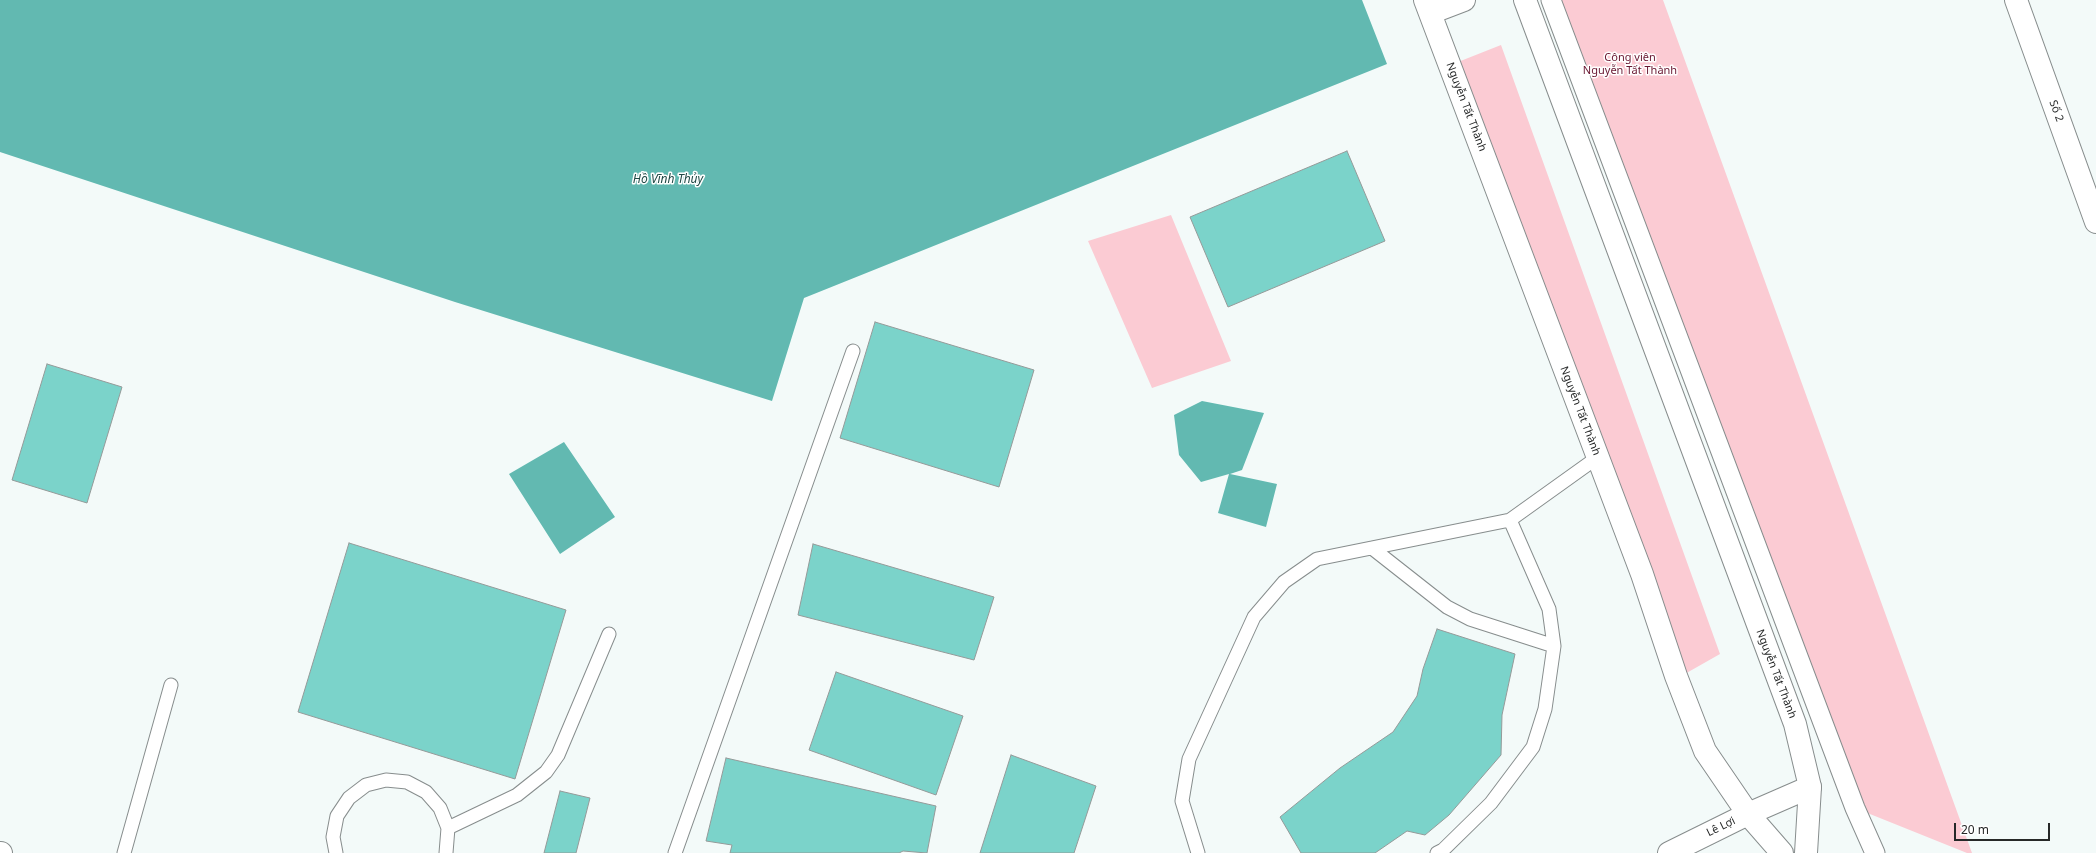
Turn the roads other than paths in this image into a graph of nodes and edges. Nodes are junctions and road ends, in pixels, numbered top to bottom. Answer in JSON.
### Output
{"nodes":[{"id":1,"x":1464,"y":0,"type":"edge"},
{"id":2,"x":1525,"y":0,"type":"edge"},
{"id":3,"x":1551,"y":0,"type":"edge"},
{"id":4,"x":2016,"y":0,"type":"edge"},
{"id":5,"x":1428,"y":7,"type":"edge"},
{"id":6,"x":2096,"y":222,"type":"edge"},
{"id":7,"x":853,"y":351,"type":"dead end"},
{"id":8,"x":1598,"y":457,"type":"junction"},
{"id":9,"x":1510,"y":520,"type":"junction"},
{"id":10,"x":1372,"y":548,"type":"junction"},
{"id":11,"x":609,"y":634,"type":"dead end"},
{"id":12,"x":1554,"y":646,"type":"junction"},
{"id":13,"x":171,"y":685,"type":"dead end"},
{"id":14,"x":1810,"y":787,"type":"junction"},
{"id":15,"x":1748,"y":814,"type":"junction"},
{"id":16,"x":448,"y":828,"type":"junction"},
{"id":17,"x":124,"y":853,"type":"edge"},
{"id":18,"x":336,"y":853,"type":"edge"},
{"id":19,"x":446,"y":853,"type":"edge"},
{"id":20,"x":675,"y":853,"type":"edge"},
{"id":21,"x":1198,"y":853,"type":"edge"},
{"id":22,"x":1437,"y":853,"type":"edge"},
{"id":23,"x":1669,"y":853,"type":"edge"},
{"id":24,"x":1782,"y":853,"type":"edge"},
{"id":25,"x":1806,"y":853,"type":"edge"},
{"id":26,"x":1875,"y":853,"type":"edge"}],
"edges":[{"from":1,"to":5,"type":"street"},
{"from":2,"to":14,"type":"street","name":"Nguyễn Tất Thành"},
{"from":3,"to":26,"type":"street"},
{"from":4,"to":6,"type":"street","name":"Số 2"},
{"from":5,"to":8,"type":"street","name":"Nguyễn Tất Thành"},
{"from":7,"to":20,"type":"lane"},
{"from":8,"to":9,"type":"lane"},
{"from":8,"to":15,"type":"street","name":"Nguyễn Tất Thành"},
{"from":9,"to":10,"type":"lane"},
{"from":9,"to":12,"type":"lane"},
{"from":10,"to":12,"type":"lane"},
{"from":10,"to":21,"type":"lane"},
{"from":11,"to":16,"type":"lane"},
{"from":12,"to":22,"type":"lane"},
{"from":13,"to":17,"type":"lane"},
{"from":14,"to":15,"type":"street"},
{"from":14,"to":25,"type":"street"},
{"from":15,"to":23,"type":"street","name":"Lê Lợi"},
{"from":15,"to":24,"type":"street","name":"Lê Lợi"},
{"from":16,"to":18,"type":"lane"},
{"from":16,"to":19,"type":"lane"}]}
